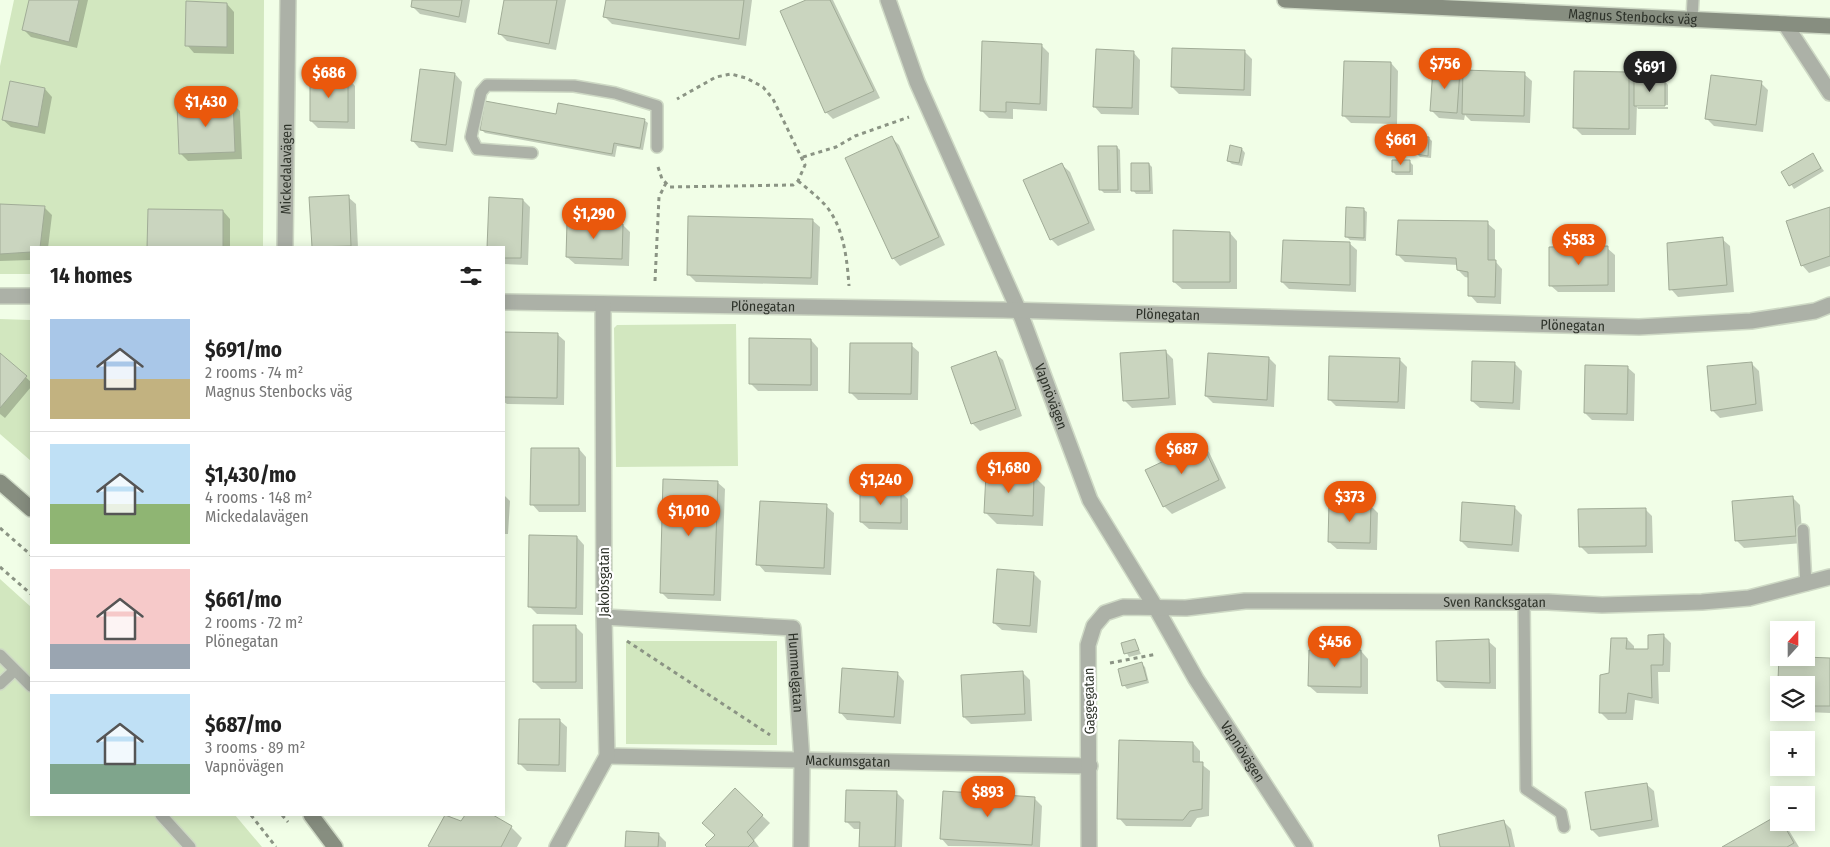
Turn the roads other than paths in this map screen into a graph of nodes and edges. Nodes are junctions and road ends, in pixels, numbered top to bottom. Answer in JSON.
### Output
{"nodes":[{"id":1,"x":288,"y":0,"type":"edge"},
{"id":2,"x":888,"y":0,"type":"edge"},
{"id":3,"x":1285,"y":0,"type":"edge"},
{"id":4,"x":1693,"y":0,"type":"edge"},
{"id":5,"x":1692,"y":19,"type":"junction"},
{"id":6,"x":1785,"y":24,"type":"junction"},
{"id":7,"x":1830,"y":26,"type":"edge"},
{"id":8,"x":1830,"y":92,"type":"edge"},
{"id":9,"x":657,"y":148,"type":"road end"},
{"id":10,"x":532,"y":153,"type":"dead end"},
{"id":11,"x":285,"y":246,"type":"edge"},
{"id":12,"x":0,"y":296,"type":"edge"},
{"id":13,"x":30,"y":296,"type":"edge"},
{"id":14,"x":505,"y":302,"type":"edge"},
{"id":15,"x":603,"y":304,"type":"junction"},
{"id":16,"x":1830,"y":305,"type":"edge"},
{"id":17,"x":1019,"y":311,"type":"junction"},
{"id":18,"x":0,"y":482,"type":"edge"},
{"id":19,"x":30,"y":508,"type":"edge"},
{"id":20,"x":1803,"y":530,"type":"dead end"},
{"id":21,"x":1830,"y":577,"type":"edge"},
{"id":22,"x":1806,"y":585,"type":"junction"},
{"id":23,"x":1524,"y":602,"type":"junction"},
{"id":24,"x":1156,"y":608,"type":"junction"},
{"id":25,"x":604,"y":617,"type":"junction"},
{"id":26,"x":0,"y":655,"type":"edge"},
{"id":27,"x":15,"y":670,"type":"junction"},
{"id":28,"x":0,"y":684,"type":"edge"},
{"id":29,"x":30,"y":685,"type":"edge"},
{"id":30,"x":607,"y":756,"type":"junction"},
{"id":31,"x":802,"y":761,"type":"junction"},
{"id":32,"x":1090,"y":766,"type":"junction"},
{"id":33,"x":162,"y":816,"type":"edge"},
{"id":34,"x":311,"y":816,"type":"edge"},
{"id":35,"x":1564,"y":827,"type":"dead end"},
{"id":36,"x":190,"y":847,"type":"edge"},
{"id":37,"x":335,"y":847,"type":"edge"},
{"id":38,"x":556,"y":847,"type":"edge"},
{"id":39,"x":801,"y":847,"type":"edge"},
{"id":40,"x":1089,"y":847,"type":"edge"},
{"id":41,"x":1305,"y":847,"type":"edge"}],
"edges":[{"from":1,"to":11,"type":"street","name":"Mickedalavägen"},
{"from":2,"to":17,"type":"street","name":"Vapnövägen"},
{"from":3,"to":5,"type":"street","name":"Magnus Stenbocks väg"},
{"from":4,"to":5,"type":"lane"},
{"from":5,"to":6,"type":"street","name":"Magnus Stenbocks väg"},
{"from":6,"to":7,"type":"street","name":"Magnus Stenbocks väg"},
{"from":6,"to":8,"type":"street"},
{"from":9,"to":10,"type":"lane"},
{"from":12,"to":13,"type":"street"},
{"from":14,"to":15,"type":"street","name":"Plönegatan"},
{"from":15,"to":17,"type":"street","name":"Plönegatan"},
{"from":15,"to":25,"type":"street","name":"Jakobsgatan"},
{"from":16,"to":17,"type":"street","name":"Plönegatan"},
{"from":17,"to":24,"type":"street","name":"Vapnövägen"},
{"from":18,"to":19,"type":"street"},
{"from":20,"to":22,"type":"lane"},
{"from":21,"to":22,"type":"street","name":"Sven Rancksgatan"},
{"from":22,"to":23,"type":"street","name":"Sven Rancksgatan"},
{"from":23,"to":24,"type":"street","name":"Sven Rancksgatan"},
{"from":23,"to":35,"type":"lane"},
{"from":24,"to":32,"type":"street","name":"Gaggegatan"},
{"from":24,"to":41,"type":"street","name":"Vapnövägen"},
{"from":25,"to":30,"type":"street","name":"Jakobsgatan"},
{"from":25,"to":31,"type":"street","name":"Hummelgatan"},
{"from":26,"to":27,"type":"lane"},
{"from":27,"to":28,"type":"lane"},
{"from":27,"to":29,"type":"lane"},
{"from":30,"to":31,"type":"street","name":"Mackumsgatan"},
{"from":30,"to":38,"type":"street"},
{"from":31,"to":32,"type":"street","name":"Mackumsgatan"},
{"from":31,"to":39,"type":"street","name":"Hummelgatan"},
{"from":32,"to":40,"type":"street","name":"Gaggegatan"},
{"from":33,"to":36,"type":"lane"},
{"from":34,"to":37,"type":"street"}]}
